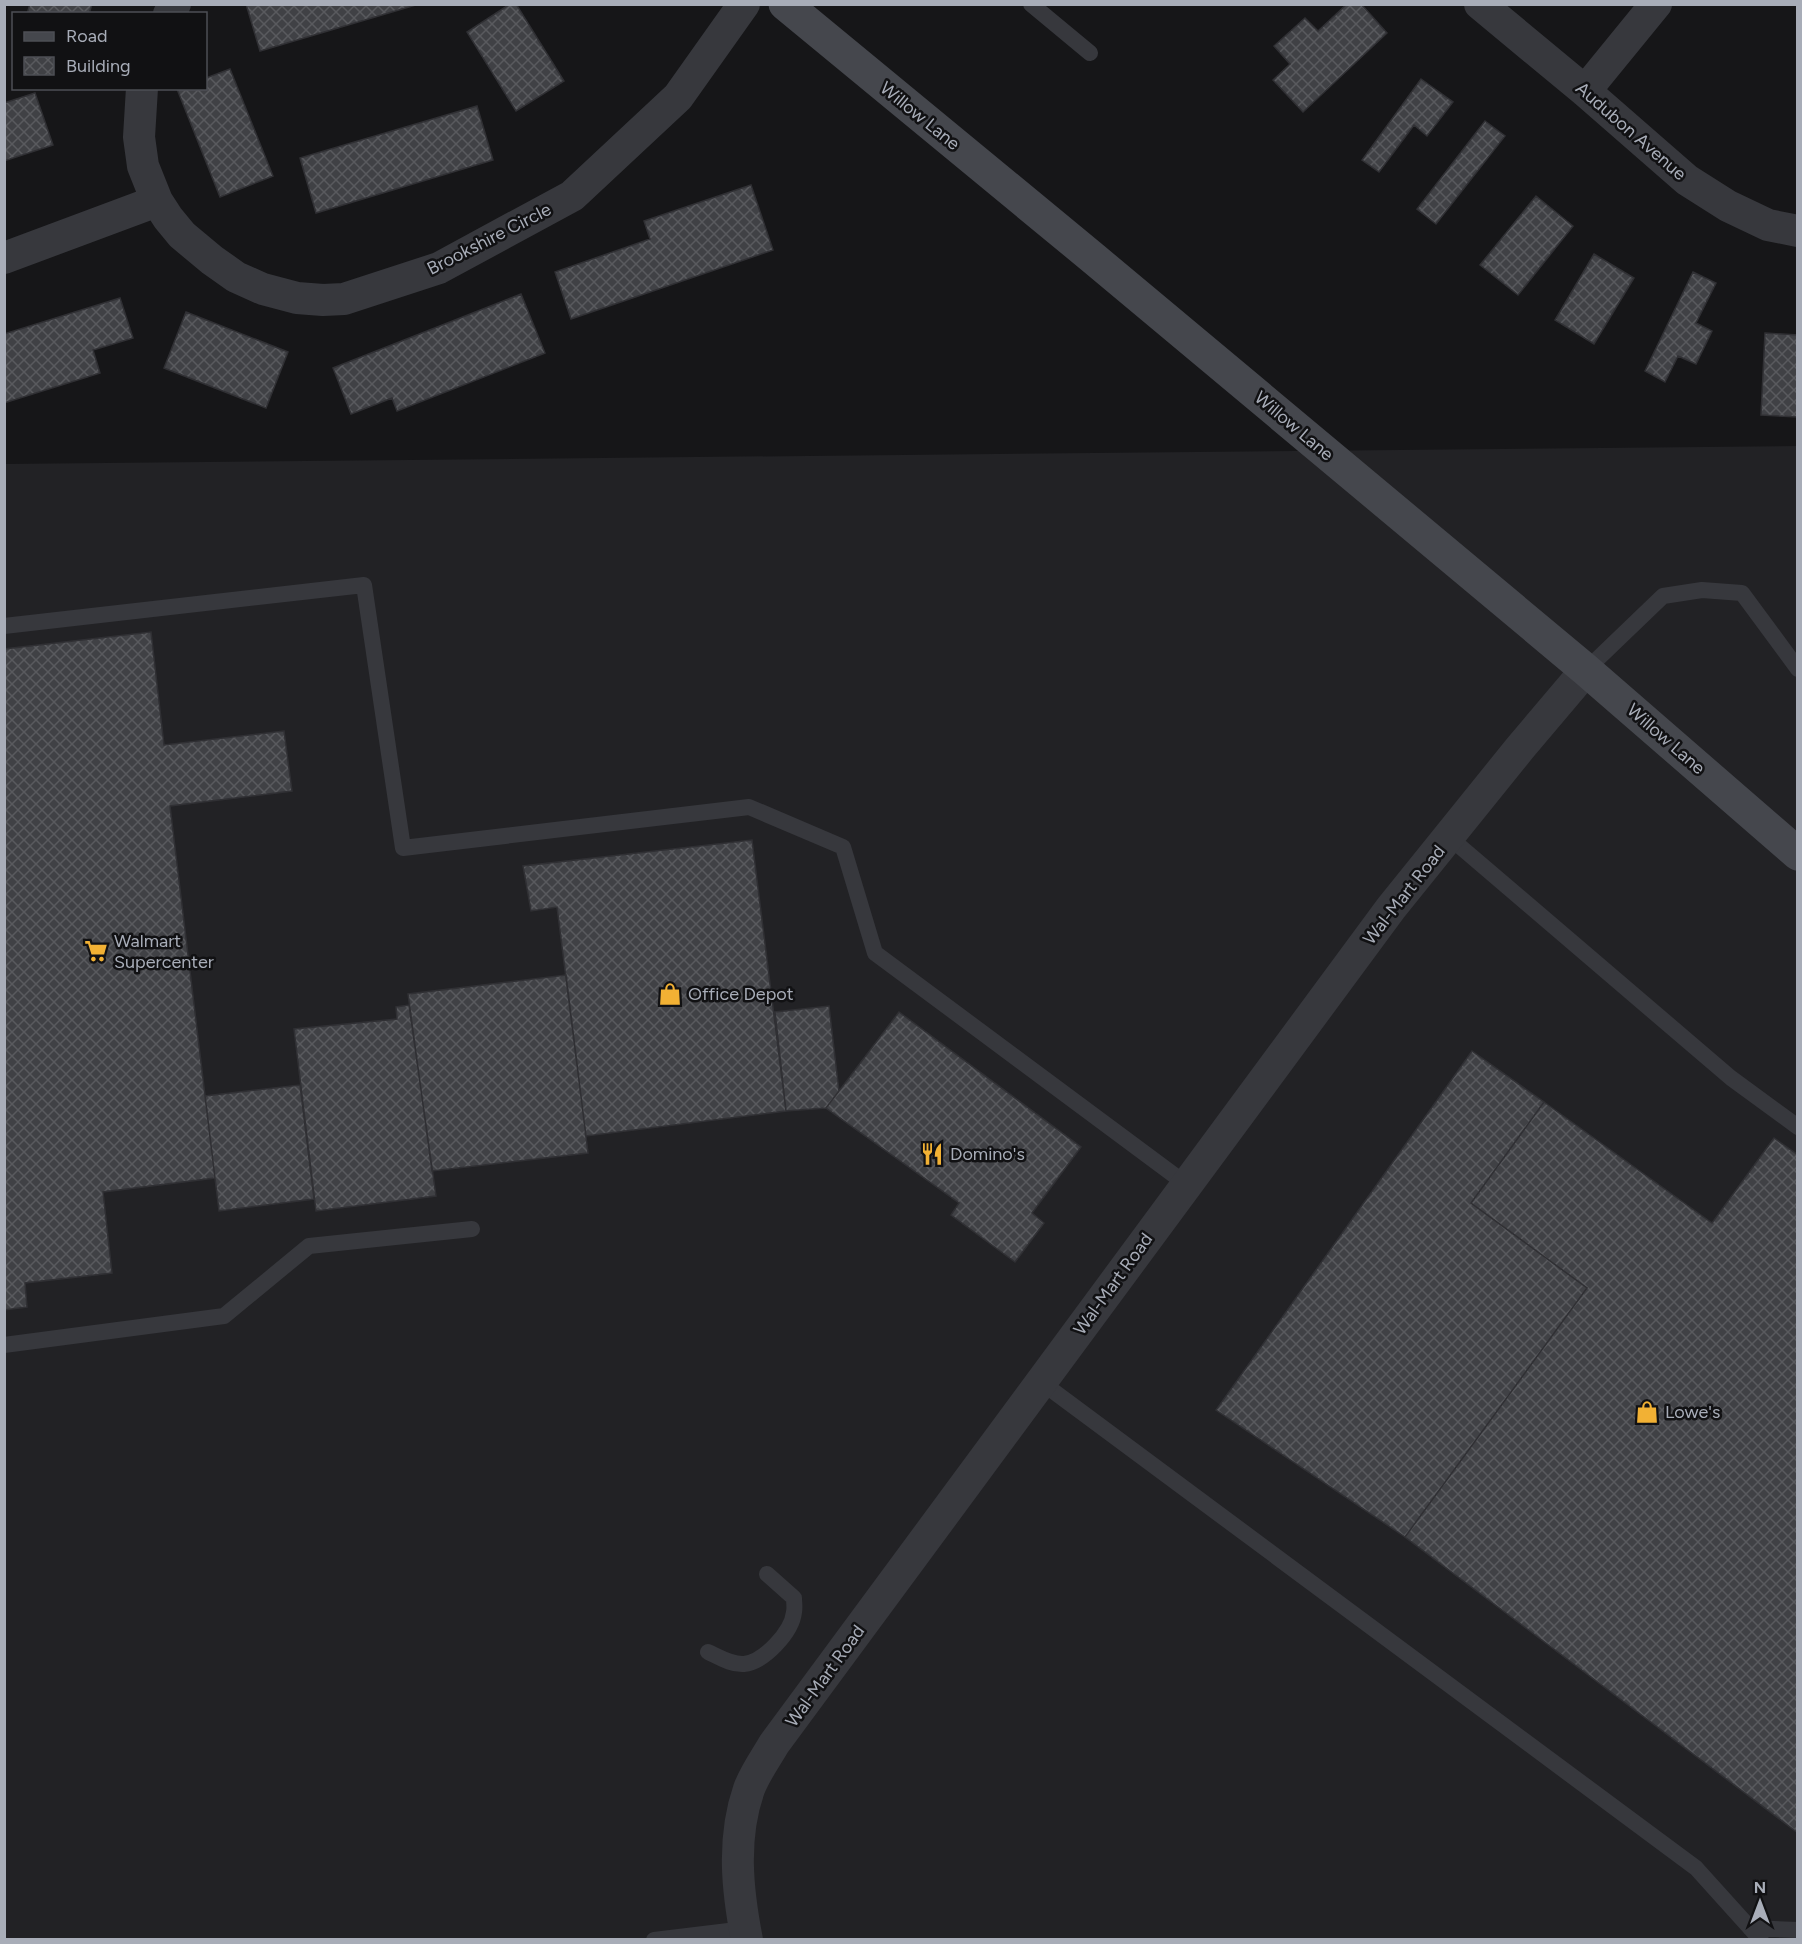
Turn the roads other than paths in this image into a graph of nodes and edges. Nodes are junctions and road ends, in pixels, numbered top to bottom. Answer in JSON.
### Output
{"nodes":[{"id":1,"x":744,"y":4,"type":"edge"},
{"id":2,"x":785,"y":4,"type":"edge"},
{"id":3,"x":1031,"y":4,"type":"edge"},
{"id":4,"x":1480,"y":4,"type":"edge"},
{"id":5,"x":1656,"y":4,"type":"edge"},
{"id":6,"x":1090,"y":53,"type":"dead end"},
{"id":7,"x":142,"y":90,"type":"edge"},
{"id":8,"x":1585,"y":91,"type":"junction"},
{"id":9,"x":157,"y":201,"type":"junction"},
{"id":10,"x":1797,"y":231,"type":"edge"},
{"id":11,"x":4,"y":258,"type":"edge"},
{"id":12,"x":4,"y":626,"type":"edge"},
{"id":13,"x":1797,"y":669,"type":"edge"},
{"id":14,"x":1586,"y":670,"type":"junction"},
{"id":15,"x":1449,"y":837,"type":"junction"},
{"id":16,"x":1797,"y":855,"type":"edge"},
{"id":17,"x":1797,"y":1127,"type":"edge"},
{"id":18,"x":1186,"y":1184,"type":"junction"},
{"id":19,"x":472,"y":1229,"type":"dead end"},
{"id":20,"x":4,"y":1345,"type":"edge"},
{"id":21,"x":1041,"y":1382,"type":"junction"},
{"id":22,"x":767,"y":1574,"type":"dead end"},
{"id":23,"x":708,"y":1653,"type":"dead end"},
{"id":24,"x":1797,"y":1930,"type":"edge"},
{"id":25,"x":746,"y":1934,"type":"edge"},
{"id":26,"x":1756,"y":1934,"type":"edge"},
{"id":27,"x":654,"y":1940,"type":"edge"}],
"edges":[{"from":1,"to":9,"type":"street","name":"Brookshire Circle"},
{"from":2,"to":14,"type":"street","name":"Willow Lane"},
{"from":3,"to":6,"type":"lane"},
{"from":4,"to":8,"type":"street","name":"Audubon Avenue"},
{"from":5,"to":8,"type":"street"},
{"from":7,"to":9,"type":"street","name":"Brookshire Circle"},
{"from":8,"to":10,"type":"street","name":"Audubon Avenue"},
{"from":9,"to":11,"type":"street"},
{"from":12,"to":18,"type":"lane"},
{"from":13,"to":14,"type":"lane"},
{"from":14,"to":15,"type":"street","name":"Wal-Mart Road"},
{"from":14,"to":16,"type":"street","name":"Willow Lane"},
{"from":15,"to":17,"type":"lane"},
{"from":15,"to":18,"type":"street","name":"Wal-Mart Road"},
{"from":18,"to":21,"type":"street","name":"Wal-Mart Road"},
{"from":19,"to":20,"type":"lane"},
{"from":21,"to":25,"type":"street","name":"Wal-Mart Road"},
{"from":21,"to":26,"type":"lane"},
{"from":22,"to":23,"type":"lane"},
{"from":24,"to":26,"type":"lane"},
{"from":25,"to":27,"type":"lane"}]}
